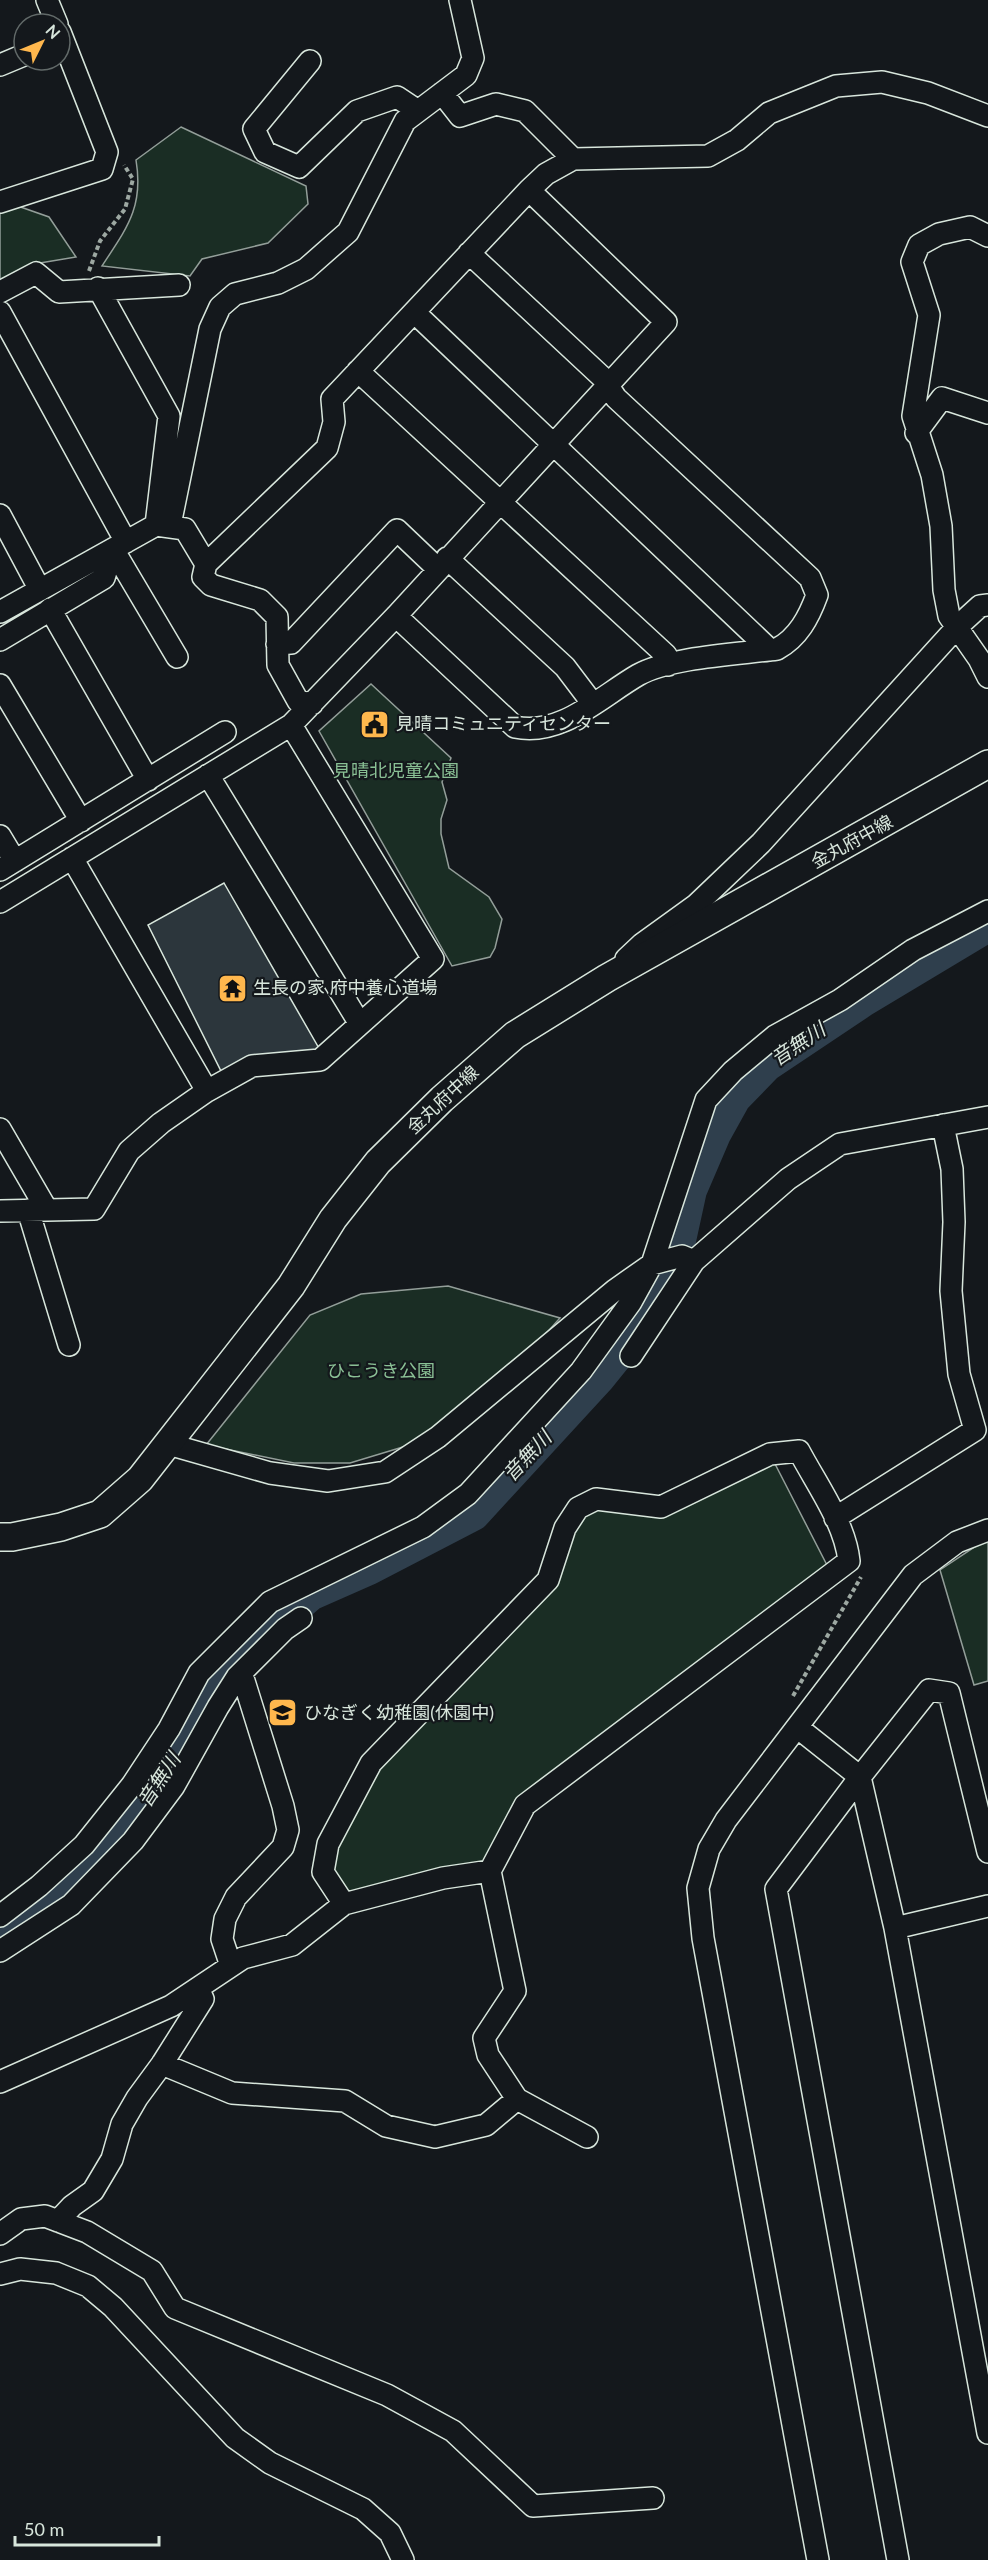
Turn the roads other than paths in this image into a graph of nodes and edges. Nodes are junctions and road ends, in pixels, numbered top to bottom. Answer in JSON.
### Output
{"nodes":[{"id":1,"x":460,"y":0,"type":"edge"},
{"id":2,"x":310,"y":61,"type":"dead end"},
{"id":3,"x":72,"y":64,"type":"edge"},
{"id":4,"x":442,"y":93,"type":"junction"},
{"id":5,"x":418,"y":111,"type":"junction"},
{"id":6,"x":988,"y":116,"type":"edge"},
{"id":7,"x":573,"y":159,"type":"junction"},
{"id":8,"x":529,"y":190,"type":"junction"},
{"id":9,"x":0,"y":202,"type":"edge"},
{"id":10,"x":988,"y":236,"type":"edge"},
{"id":11,"x":469,"y":253,"type":"junction"},
{"id":12,"x":179,"y":285,"type":"dead end"},
{"id":13,"x":98,"y":288,"type":"junction"},
{"id":14,"x":0,"y":292,"type":"edge"},
{"id":15,"x":0,"y":312,"type":"edge"},
{"id":16,"x":414,"y":312,"type":"junction"},
{"id":17,"x":358,"y":371,"type":"junction"},
{"id":18,"x":607,"y":385,"type":"junction"},
{"id":19,"x":988,"y":413,"type":"edge"},
{"id":20,"x":916,"y":433,"type":"junction"},
{"id":21,"x":553,"y":444,"type":"junction"},
{"id":22,"x":500,"y":503,"type":"junction"},
{"id":23,"x":0,"y":515,"type":"edge"},
{"id":24,"x":163,"y":525,"type":"junction"},
{"id":25,"x":119,"y":546,"type":"junction"},
{"id":26,"x":443,"y":563,"type":"junction"},
{"id":27,"x":206,"y":564,"type":"junction"},
{"id":28,"x":40,"y":590,"type":"junction"},
{"id":29,"x":988,"y":605,"type":"edge"},
{"id":30,"x":50,"y":609,"type":"junction"},
{"id":31,"x":0,"y":612,"type":"edge"},
{"id":32,"x":396,"y":616,"type":"junction"},
{"id":33,"x":958,"y":626,"type":"junction"},
{"id":34,"x":0,"y":640,"type":"edge"},
{"id":35,"x":278,"y":644,"type":"junction"},
{"id":36,"x":770,"y":650,"type":"junction"},
{"id":37,"x":177,"y":657,"type":"dead end"},
{"id":38,"x":668,"y":665,"type":"junction"},
{"id":39,"x":988,"y":676,"type":"edge"},
{"id":40,"x":0,"y":685,"type":"edge"},
{"id":41,"x":312,"y":704,"type":"junction"},
{"id":42,"x":593,"y":704,"type":"junction"},
{"id":43,"x":291,"y":725,"type":"junction"},
{"id":44,"x":225,"y":732,"type":"dead end"},
{"id":45,"x":988,"y":764,"type":"edge"},
{"id":46,"x":208,"y":775,"type":"junction"},
{"id":47,"x":148,"y":780,"type":"junction"},
{"id":48,"x":81,"y":821,"type":"junction"},
{"id":49,"x":0,"y":836,"type":"edge"},
{"id":50,"x":72,"y":858,"type":"junction"},
{"id":51,"x":7,"y":866,"type":"edge"},
{"id":52,"x":0,"y":902,"type":"edge"},
{"id":53,"x":988,"y":911,"type":"edge"},
{"id":54,"x":607,"y":978,"type":"junction"},
{"id":55,"x":360,"y":1024,"type":"junction"},
{"id":56,"x":207,"y":1091,"type":"junction"},
{"id":57,"x":988,"y":1117,"type":"edge"},
{"id":58,"x":943,"y":1125,"type":"junction"},
{"id":59,"x":0,"y":1129,"type":"edge"},
{"id":60,"x":38,"y":1210,"type":"junction"},
{"id":61,"x":0,"y":1211,"type":"edge"},
{"id":62,"x":688,"y":1258,"type":"junction"},
{"id":63,"x":652,"y":1264,"type":"junction"},
{"id":64,"x":69,"y":1345,"type":"dead end"},
{"id":65,"x":631,"y":1356,"type":"dead end"},
{"id":66,"x":168,"y":1444,"type":"junction"},
{"id":67,"x":835,"y":1518,"type":"junction"},
{"id":68,"x":988,"y":1530,"type":"edge"},
{"id":69,"x":0,"y":1537,"type":"edge"},
{"id":70,"x":300,"y":1618,"type":"dead end"},
{"id":71,"x":237,"y":1677,"type":"junction"},
{"id":72,"x":797,"y":1727,"type":"junction"},
{"id":73,"x":860,"y":1777,"type":"junction"},
{"id":74,"x":988,"y":1852,"type":"edge"},
{"id":75,"x":490,"y":1871,"type":"junction"},
{"id":76,"x":344,"y":1904,"type":"junction"},
{"id":77,"x":988,"y":1906,"type":"edge"},
{"id":78,"x":0,"y":1916,"type":"edge"},
{"id":79,"x":895,"y":1928,"type":"junction"},
{"id":80,"x":0,"y":1951,"type":"edge"},
{"id":81,"x":231,"y":1966,"type":"junction"},
{"id":82,"x":198,"y":1988,"type":"junction"},
{"id":83,"x":162,"y":2064,"type":"junction"},
{"id":84,"x":0,"y":2082,"type":"edge"},
{"id":85,"x":517,"y":2099,"type":"junction"},
{"id":86,"x":587,"y":2137,"type":"dead end"},
{"id":87,"x":58,"y":2221,"type":"junction"},
{"id":88,"x":0,"y":2234,"type":"edge"},
{"id":89,"x":0,"y":2274,"type":"edge"},
{"id":90,"x":988,"y":2433,"type":"edge"},
{"id":91,"x":653,"y":2498,"type":"dead end"},
{"id":92,"x":403,"y":2560,"type":"edge"},
{"id":93,"x":818,"y":2560,"type":"edge"},
{"id":94,"x":898,"y":2560,"type":"edge"}],
"edges":[{"from":1,"to":4,"type":"street"},
{"from":2,"to":5,"type":"street"},
{"from":3,"to":9,"type":"street"},
{"from":4,"to":5,"type":"street"},
{"from":4,"to":7,"type":"street"},
{"from":5,"to":24,"type":"street"},
{"from":6,"to":7,"type":"street"},
{"from":7,"to":8,"type":"street"},
{"from":8,"to":11,"type":"street"},
{"from":8,"to":18,"type":"street"},
{"from":10,"to":20,"type":"street"},
{"from":11,"to":16,"type":"street"},
{"from":11,"to":18,"type":"street"},
{"from":12,"to":13,"type":"street"},
{"from":13,"to":14,"type":"street"},
{"from":13,"to":24,"type":"street"},
{"from":15,"to":25,"type":"street"},
{"from":16,"to":17,"type":"street"},
{"from":16,"to":21,"type":"street"},
{"from":17,"to":22,"type":"street"},
{"from":17,"to":27,"type":"street"},
{"from":18,"to":21,"type":"street"},
{"from":18,"to":36,"type":"street"},
{"from":19,"to":20,"type":"street"},
{"from":20,"to":33,"type":"street"},
{"from":21,"to":22,"type":"street"},
{"from":21,"to":36,"type":"street"},
{"from":22,"to":26,"type":"street"},
{"from":22,"to":38,"type":"street"},
{"from":23,"to":28,"type":"street"},
{"from":24,"to":25,"type":"street"},
{"from":24,"to":27,"type":"street"},
{"from":25,"to":28,"type":"street"},
{"from":25,"to":30,"type":"street"},
{"from":25,"to":37,"type":"street"},
{"from":26,"to":32,"type":"street"},
{"from":26,"to":35,"type":"street"},
{"from":26,"to":42,"type":"street"},
{"from":27,"to":35,"type":"street"},
{"from":28,"to":31,"type":"street"},
{"from":29,"to":33,"type":"street"},
{"from":30,"to":34,"type":"street"},
{"from":30,"to":47,"type":"street"},
{"from":32,"to":41,"type":"street"},
{"from":32,"to":42,"type":"street"},
{"from":33,"to":39,"type":"street"},
{"from":33,"to":54,"type":"street"},
{"from":35,"to":41,"type":"street"},
{"from":36,"to":38,"type":"street"},
{"from":38,"to":42,"type":"street"},
{"from":40,"to":48,"type":"street"},
{"from":41,"to":43,"type":"street"},
{"from":43,"to":46,"type":"street"},
{"from":43,"to":55,"type":"street"},
{"from":44,"to":47,"type":"street"},
{"from":45,"to":54,"type":"main road","name":"金丸府中線"},
{"from":46,"to":50,"type":"street"},
{"from":46,"to":55,"type":"street"},
{"from":47,"to":48,"type":"street"},
{"from":48,"to":51,"type":"street"},
{"from":49,"to":51,"type":"street"},
{"from":50,"to":52,"type":"street"},
{"from":50,"to":56,"type":"street"},
{"from":53,"to":63,"type":"street"},
{"from":54,"to":66,"type":"main road","name":"金丸府中線"},
{"from":55,"to":56,"type":"street"},
{"from":56,"to":60,"type":"street"},
{"from":57,"to":58,"type":"street"},
{"from":58,"to":62,"type":"street"},
{"from":58,"to":67,"type":"street"},
{"from":59,"to":60,"type":"street"},
{"from":60,"to":61,"type":"street"},
{"from":60,"to":64,"type":"street"},
{"from":62,"to":63,"type":"street"},
{"from":62,"to":65,"type":"street"},
{"from":63,"to":66,"type":"street"},
{"from":63,"to":78,"type":"street"},
{"from":66,"to":69,"type":"main road","name":"金丸府中線"},
{"from":67,"to":75,"type":"street"},
{"from":67,"to":76,"type":"street"},
{"from":68,"to":72,"type":"street"},
{"from":70,"to":71,"type":"street"},
{"from":71,"to":80,"type":"street"},
{"from":71,"to":81,"type":"street"},
{"from":72,"to":73,"type":"street"},
{"from":72,"to":93,"type":"street"},
{"from":73,"to":74,"type":"street"},
{"from":73,"to":79,"type":"street"},
{"from":73,"to":94,"type":"street"},
{"from":75,"to":76,"type":"street"},
{"from":75,"to":85,"type":"street"},
{"from":76,"to":81,"type":"street"},
{"from":77,"to":79,"type":"street"},
{"from":79,"to":90,"type":"street"},
{"from":81,"to":82,"type":"street"},
{"from":82,"to":83,"type":"street"},
{"from":82,"to":84,"type":"street"},
{"from":83,"to":85,"type":"street"},
{"from":83,"to":87,"type":"street"},
{"from":85,"to":86,"type":"street"},
{"from":87,"to":88,"type":"street"},
{"from":87,"to":91,"type":"street"},
{"from":89,"to":92,"type":"street"}]}
